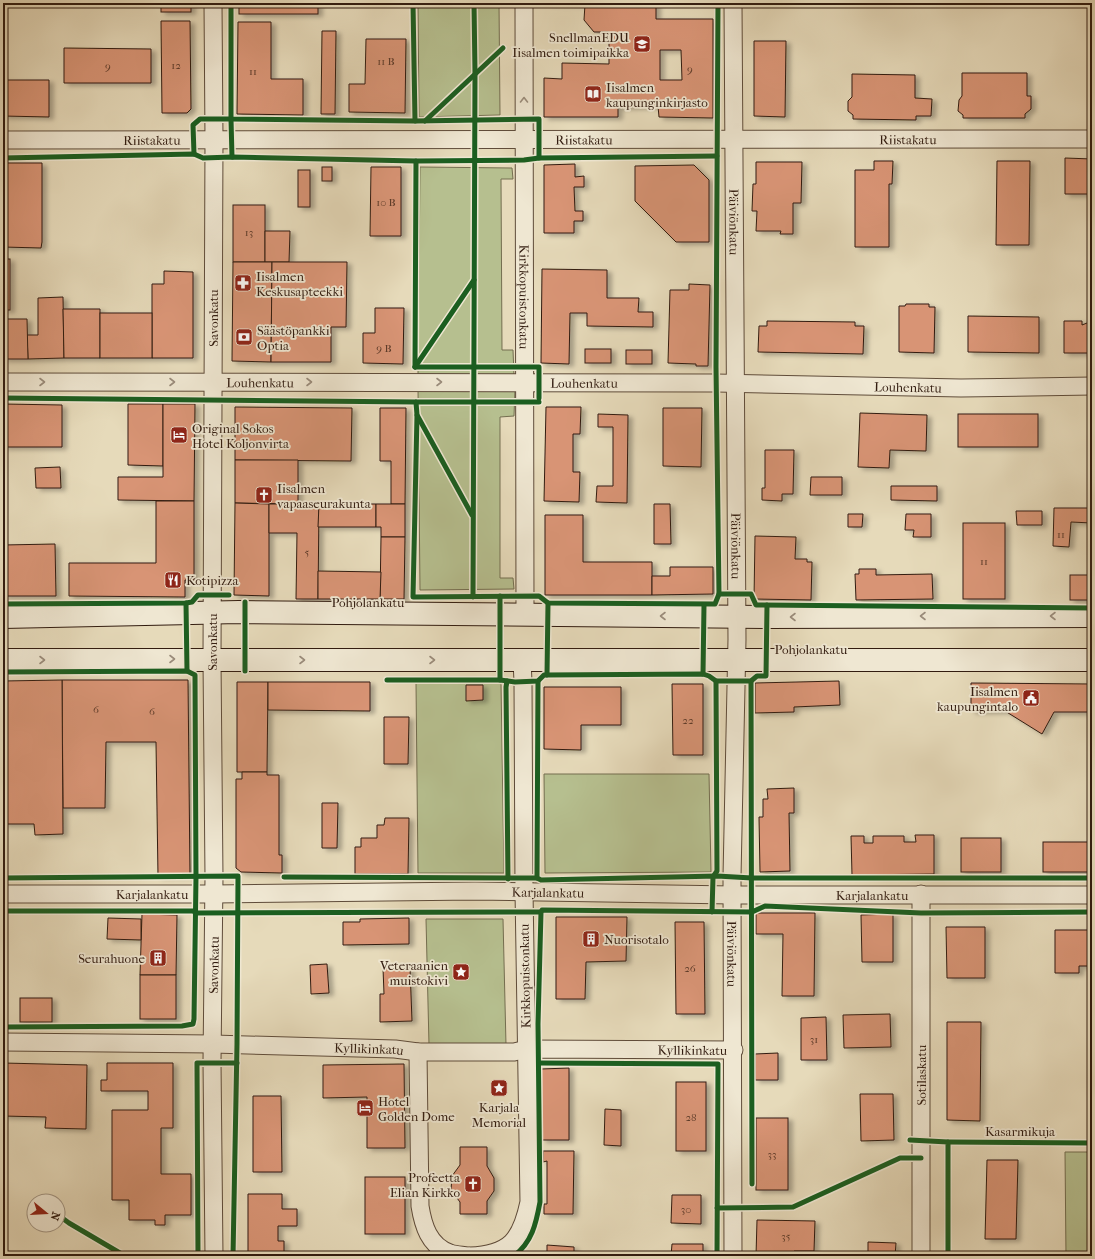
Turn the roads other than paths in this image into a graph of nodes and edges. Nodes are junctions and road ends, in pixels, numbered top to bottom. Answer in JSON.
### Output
{"nodes":[{"id":1,"x":213,"y":3,"type":"edge"},
{"id":2,"x":524,"y":3,"type":"edge"},
{"id":3,"x":733,"y":3,"type":"edge"},
{"id":4,"x":524,"y":139,"type":"junction"},
{"id":5,"x":734,"y":139,"type":"junction"},
{"id":6,"x":1092,"y":139,"type":"edge"},
{"id":7,"x":3,"y":140,"type":"edge"},
{"id":8,"x":214,"y":140,"type":"junction"},
{"id":9,"x":3,"y":382,"type":"edge"},
{"id":10,"x":214,"y":382,"type":"junction"},
{"id":11,"x":524,"y":383,"type":"junction"},
{"id":12,"x":735,"y":384,"type":"junction"},
{"id":13,"x":1092,"y":386,"type":"edge"},
{"id":14,"x":212,"y":613,"type":"junction"},
{"id":15,"x":525,"y":615,"type":"junction"},
{"id":16,"x":736,"y":616,"type":"junction"},
{"id":17,"x":1092,"y":616,"type":"edge"},
{"id":18,"x":3,"y":617,"type":"edge"},
{"id":19,"x":3,"y":660,"type":"edge"},
{"id":20,"x":212,"y":660,"type":"junction"},
{"id":21,"x":522,"y":660,"type":"junction"},
{"id":22,"x":735,"y":660,"type":"junction"},
{"id":23,"x":1092,"y":660,"type":"edge"},
{"id":24,"x":524,"y":891,"type":"junction"},
{"id":25,"x":3,"y":894,"type":"edge"},
{"id":26,"x":214,"y":894,"type":"junction"},
{"id":27,"x":921,"y":894,"type":"junction"},
{"id":28,"x":733,"y":895,"type":"junction"},
{"id":29,"x":1092,"y":895,"type":"edge"},
{"id":30,"x":3,"y":1042,"type":"edge"},
{"id":31,"x":213,"y":1044,"type":"junction"},
{"id":32,"x":527,"y":1049,"type":"junction"},
{"id":33,"x":734,"y":1050,"type":"junction"},
{"id":34,"x":418,"y":1052,"type":"junction"},
{"id":35,"x":214,"y":1256,"type":"edge"},
{"id":36,"x":469,"y":1256,"type":"edge"},
{"id":37,"x":733,"y":1256,"type":"edge"},
{"id":38,"x":921,"y":1256,"type":"edge"}],
"edges":[{"from":1,"to":8,"type":"street","name":"Savonkatu"},
{"from":4,"to":2,"type":"street","name":"Kirkkopuistonkatu","one_way":true},
{"from":3,"to":5,"type":"street","name":"Päiviönkatu"},
{"from":4,"to":5,"type":"street","name":"Riistakatu"},
{"from":4,"to":8,"type":"street","name":"Riistakatu"},
{"from":4,"to":11,"type":"street","name":"Kirkkopuistonkatu"},
{"from":5,"to":6,"type":"street","name":"Riistakatu"},
{"from":5,"to":12,"type":"street","name":"Päiviönkatu"},
{"from":7,"to":8,"type":"street","name":"Riistakatu"},
{"from":8,"to":10,"type":"street","name":"Savonkatu"},
{"from":9,"to":10,"type":"street","name":"Louhenkatu","one_way":true},
{"from":10,"to":11,"type":"street","name":"Louhenkatu","one_way":true},
{"from":10,"to":14,"type":"street","name":"Savonkatu"},
{"from":11,"to":12,"type":"street","name":"Louhenkatu"},
{"from":11,"to":15,"type":"street","name":"Kirkkopuistonkatu"},
{"from":12,"to":13,"type":"street","name":"Louhenkatu"},
{"from":12,"to":16,"type":"street","name":"Päiviönkatu"},
{"from":14,"to":15,"type":"main road","name":"Pohjolankatu"},
{"from":14,"to":18,"type":"main road","name":"Pohjolankatu"},
{"from":14,"to":20,"type":"street","name":"Savonkatu"},
{"from":16,"to":15,"type":"main road","name":"Pohjolankatu","one_way":true},
{"from":17,"to":16,"type":"main road","name":"Pohjolankatu","one_way":true},
{"from":16,"to":22,"type":"street","name":"Päiviönkatu"},
{"from":19,"to":20,"type":"main road","name":"Pohjolankatu","one_way":true},
{"from":20,"to":21,"type":"main road","name":"Pohjolankatu","one_way":true},
{"from":20,"to":26,"type":"street","name":"Savonkatu"},
{"from":21,"to":22,"type":"main road","name":"Pohjolankatu"},
{"from":21,"to":24,"type":"street","name":"Kirkkopuistonkatu"},
{"from":22,"to":23,"type":"main road","name":"Pohjolankatu"},
{"from":22,"to":28,"type":"street","name":"Päiviönkatu"},
{"from":24,"to":26,"type":"street","name":"Karjalankatu"},
{"from":24,"to":28,"type":"street","name":"Karjalankatu"},
{"from":24,"to":32,"type":"street","name":"Kirkkopuistonkatu"},
{"from":25,"to":26,"type":"street","name":"Karjalankatu"},
{"from":26,"to":31,"type":"street","name":"Savonkatu"},
{"from":27,"to":28,"type":"street","name":"Karjalankatu"},
{"from":27,"to":29,"type":"street","name":"Karjalankatu"},
{"from":27,"to":38,"type":"street","name":"Sotilaskatu"},
{"from":28,"to":33,"type":"street","name":"Päiviönkatu"},
{"from":30,"to":31,"type":"street","name":"Kyllikinkatu"},
{"from":31,"to":34,"type":"street","name":"Kyllikinkatu"},
{"from":31,"to":35,"type":"street","name":"Savonkatu"},
{"from":32,"to":33,"type":"street","name":"Kyllikinkatu"},
{"from":32,"to":34,"type":"street","name":"Kyllikinkatu"},
{"from":32,"to":36,"type":"street","name":"Kirkkopuistonkatu"},
{"from":33,"to":37,"type":"street","name":"Päiviönkatu"},
{"from":34,"to":36,"type":"street","name":"Kirkkopuistonkatu"}]}
